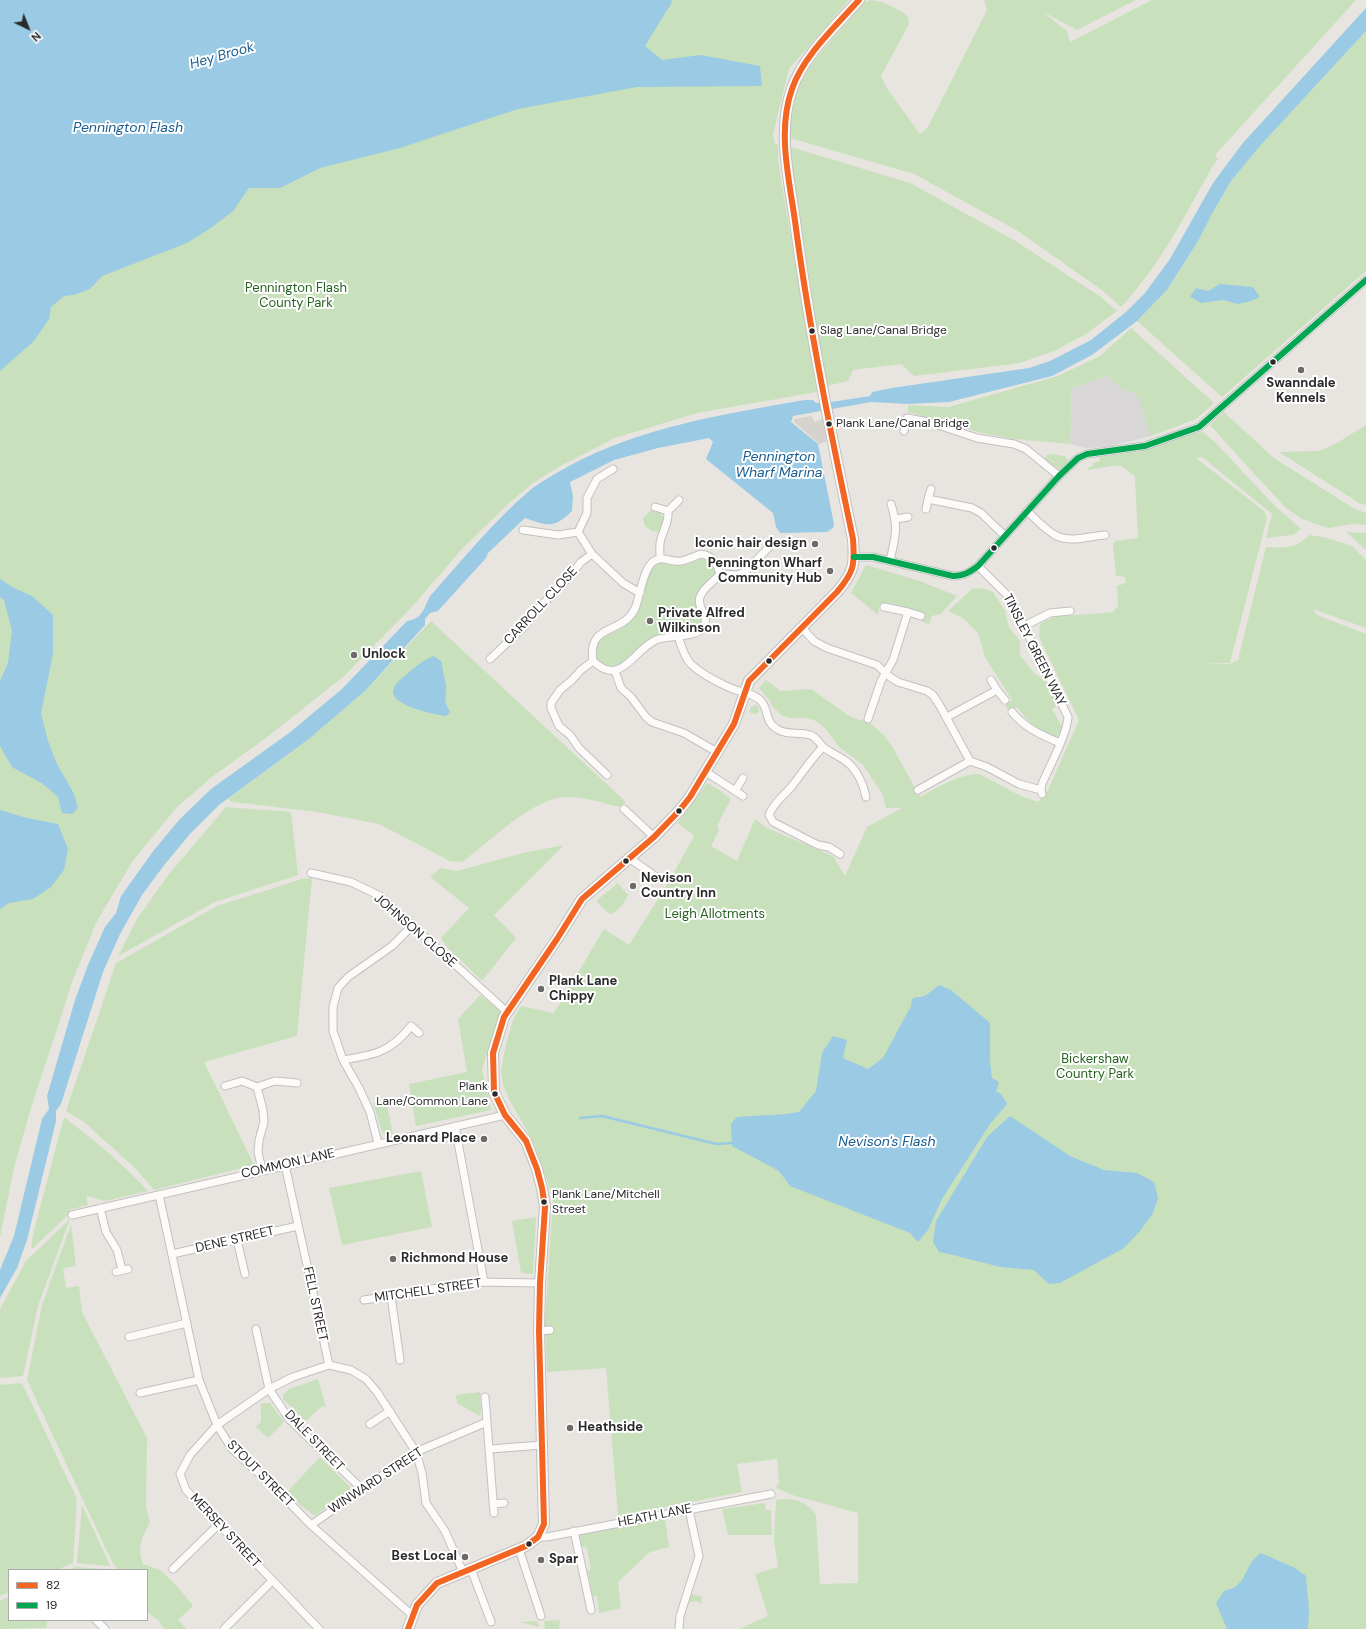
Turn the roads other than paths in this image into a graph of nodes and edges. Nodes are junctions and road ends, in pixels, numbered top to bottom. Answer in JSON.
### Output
{"nodes":[{"id":1,"x":859,"y":0,"type":"edge"},
{"id":2,"x":1366,"y":280,"type":"edge"},
{"id":3,"x":904,"y":431,"type":"dead end"},
{"id":4,"x":613,"y":470,"type":"dead end"},
{"id":5,"x":1059,"y":476,"type":"junction"},
{"id":6,"x":931,"y":489,"type":"dead end"},
{"id":7,"x":928,"y":499,"type":"junction"},
{"id":8,"x":679,"y":500,"type":"dead end"},
{"id":9,"x":891,"y":504,"type":"dead end"},
{"id":10,"x":655,"y":507,"type":"dead end"},
{"id":11,"x":926,"y":509,"type":"dead end"},
{"id":12,"x":668,"y":511,"type":"junction"},
{"id":13,"x":1027,"y":512,"type":"junction"},
{"id":14,"x":908,"y":517,"type":"dead end"},
{"id":15,"x":896,"y":519,"type":"junction"},
{"id":16,"x":523,"y":530,"type":"dead end"},
{"id":17,"x":578,"y":532,"type":"junction"},
{"id":18,"x":1105,"y":535,"type":"dead end"},
{"id":19,"x":1005,"y":536,"type":"junction"},
{"id":20,"x":772,"y":545,"type":"dead end"},
{"id":21,"x":592,"y":554,"type":"junction"},
{"id":22,"x":854,"y":557,"type":"junction"},
{"id":23,"x":660,"y":558,"type":"junction"},
{"id":24,"x":890,"y":562,"type":"junction"},
{"id":25,"x":978,"y":566,"type":"junction"},
{"id":26,"x":720,"y":574,"type":"junction"},
{"id":27,"x":640,"y":593,"type":"junction"},
{"id":28,"x":884,"y":607,"type":"dead end"},
{"id":29,"x":1070,"y":611,"type":"dead end"},
{"id":30,"x":908,"y":612,"type":"junction"},
{"id":31,"x":921,"y":616,"type":"dead end"},
{"id":32,"x":1024,"y":626,"type":"junction"},
{"id":33,"x":801,"y":627,"type":"junction"},
{"id":34,"x":678,"y":636,"type":"junction"},
{"id":35,"x":490,"y":659,"type":"dead end"},
{"id":36,"x":593,"y":661,"type":"junction"},
{"id":37,"x":615,"y":671,"type":"junction"},
{"id":38,"x":886,"y":671,"type":"junction"},
{"id":39,"x":991,"y":680,"type":"dead end"},
{"id":40,"x":997,"y":690,"type":"junction"},
{"id":41,"x":744,"y":692,"type":"junction"},
{"id":42,"x":1005,"y":700,"type":"dead end"},
{"id":43,"x":1012,"y":712,"type":"dead end"},
{"id":44,"x":947,"y":717,"type":"junction"},
{"id":45,"x":868,"y":719,"type":"dead end"},
{"id":46,"x":1060,"y":743,"type":"junction"},
{"id":47,"x":823,"y":747,"type":"junction"},
{"id":48,"x":717,"y":752,"type":"junction"},
{"id":49,"x":603,"y":760,"type":"dead end"},
{"id":50,"x":970,"y":761,"type":"junction"},
{"id":51,"x":597,"y":766,"type":"junction"},
{"id":52,"x":706,"y":772,"type":"junction"},
{"id":53,"x":607,"y":775,"type":"dead end"},
{"id":54,"x":743,"y":778,"type":"dead end"},
{"id":55,"x":918,"y":790,"type":"dead end"},
{"id":56,"x":735,"y":791,"type":"junction"},
{"id":57,"x":743,"y":796,"type":"dead end"},
{"id":58,"x":866,"y":798,"type":"dead end"},
{"id":59,"x":624,"y":809,"type":"dead end"},
{"id":60,"x":654,"y":837,"type":"junction"},
{"id":61,"x":840,"y":854,"type":"dead end"},
{"id":62,"x":629,"y":858,"type":"junction"},
{"id":63,"x":311,"y":873,"type":"dead end"},
{"id":64,"x":658,"y":878,"type":"dead end"},
{"id":65,"x":412,"y":926,"type":"junction"},
{"id":66,"x":507,"y":1012,"type":"junction"},
{"id":67,"x":419,"y":1033,"type":"dead end"},
{"id":68,"x":343,"y":1060,"type":"junction"},
{"id":69,"x":297,"y":1083,"type":"dead end"},
{"id":70,"x":225,"y":1086,"type":"dead end"},
{"id":71,"x":257,"y":1087,"type":"junction"},
{"id":72,"x":505,"y":1115,"type":"junction"},
{"id":73,"x":454,"y":1126,"type":"junction"},
{"id":74,"x":378,"y":1143,"type":"junction"},
{"id":75,"x":285,"y":1165,"type":"junction"},
{"id":76,"x":262,"y":1170,"type":"junction"},
{"id":77,"x":159,"y":1195,"type":"junction"},
{"id":78,"x":100,"y":1208,"type":"junction"},
{"id":79,"x":72,"y":1215,"type":"dead end"},
{"id":80,"x":298,"y":1226,"type":"junction"},
{"id":81,"x":237,"y":1240,"type":"junction"},
{"id":82,"x":172,"y":1254,"type":"junction"},
{"id":83,"x":122,"y":1270,"type":"dead end"},
{"id":84,"x":245,"y":1274,"type":"dead end"},
{"id":85,"x":484,"y":1282,"type":"junction"},
{"id":86,"x":540,"y":1283,"type":"junction"},
{"id":87,"x":391,"y":1296,"type":"junction"},
{"id":88,"x":364,"y":1300,"type":"dead end"},
{"id":89,"x":187,"y":1323,"type":"junction"},
{"id":90,"x":256,"y":1329,"type":"dead end"},
{"id":91,"x":550,"y":1330,"type":"dead end"},
{"id":92,"x":539,"y":1331,"type":"junction"},
{"id":93,"x":129,"y":1337,"type":"dead end"},
{"id":94,"x":400,"y":1360,"type":"dead end"},
{"id":95,"x":329,"y":1365,"type":"junction"},
{"id":96,"x":199,"y":1380,"type":"junction"},
{"id":97,"x":269,"y":1389,"type":"junction"},
{"id":98,"x":140,"y":1393,"type":"dead end"},
{"id":99,"x":485,"y":1397,"type":"dead end"},
{"id":100,"x":390,"y":1411,"type":"junction"},
{"id":101,"x":487,"y":1422,"type":"junction"},
{"id":102,"x":370,"y":1424,"type":"dead end"},
{"id":103,"x":217,"y":1425,"type":"junction"},
{"id":104,"x":542,"y":1445,"type":"junction"},
{"id":105,"x":490,"y":1449,"type":"junction"},
{"id":106,"x":416,"y":1452,"type":"junction"},
{"id":107,"x":362,"y":1489,"type":"junction"},
{"id":108,"x":771,"y":1494,"type":"dead end"},
{"id":109,"x":504,"y":1503,"type":"dead end"},
{"id":110,"x":493,"y":1504,"type":"junction"},
{"id":111,"x":689,"y":1510,"type":"junction"},
{"id":112,"x":494,"y":1513,"type":"dead end"},
{"id":113,"x":218,"y":1525,"type":"junction"},
{"id":114,"x":311,"y":1525,"type":"junction"},
{"id":115,"x":574,"y":1531,"type":"junction"},
{"id":116,"x":538,"y":1537,"type":"junction"},
{"id":117,"x":520,"y":1549,"type":"junction"},
{"id":118,"x":173,"y":1569,"type":"dead end"},
{"id":119,"x":467,"y":1571,"type":"junction"},
{"id":120,"x":272,"y":1582,"type":"junction"},
{"id":121,"x":590,"y":1610,"type":"dead end"},
{"id":122,"x":412,"y":1615,"type":"junction"},
{"id":123,"x":541,"y":1616,"type":"dead end"},
{"id":124,"x":97,"y":1621,"type":"edge"},
{"id":125,"x":491,"y":1622,"type":"dead end"},
{"id":126,"x":105,"y":1629,"type":"edge"},
{"id":127,"x":224,"y":1629,"type":"edge"},
{"id":128,"x":319,"y":1629,"type":"edge"},
{"id":129,"x":408,"y":1629,"type":"edge"},
{"id":130,"x":679,"y":1629,"type":"edge"}],
"edges":[{"from":1,"to":22,"type":"street"},
{"from":2,"to":5,"type":"street"},
{"from":3,"to":5,"type":"street"},
{"from":4,"to":17,"type":"street"},
{"from":5,"to":13,"type":"street"},
{"from":6,"to":7,"type":"street"},
{"from":7,"to":11,"type":"street"},
{"from":7,"to":19,"type":"street"},
{"from":8,"to":12,"type":"street"},
{"from":9,"to":15,"type":"street"},
{"from":10,"to":12,"type":"street"},
{"from":12,"to":23,"type":"street"},
{"from":13,"to":18,"type":"street"},
{"from":13,"to":19,"type":"street"},
{"from":14,"to":15,"type":"street"},
{"from":15,"to":24,"type":"street"},
{"from":16,"to":17,"type":"street"},
{"from":17,"to":21,"type":"street"},
{"from":19,"to":25,"type":"street"},
{"from":20,"to":26,"type":"street"},
{"from":21,"to":27,"type":"street"},
{"from":21,"to":35,"type":"street","name":"CARROLL CLOSE"},
{"from":22,"to":24,"type":"street"},
{"from":22,"to":33,"type":"street"},
{"from":23,"to":26,"type":"street"},
{"from":23,"to":27,"type":"street"},
{"from":24,"to":25,"type":"street"},
{"from":25,"to":32,"type":"street","name":"TINSLEY GREEN WAY"},
{"from":26,"to":34,"type":"street"},
{"from":27,"to":36,"type":"street"},
{"from":28,"to":30,"type":"street"},
{"from":29,"to":32,"type":"street"},
{"from":30,"to":31,"type":"street"},
{"from":30,"to":38,"type":"street"},
{"from":32,"to":46,"type":"street","name":"TINSLEY GREEN WAY"},
{"from":33,"to":38,"type":"street"},
{"from":33,"to":41,"type":"street"},
{"from":34,"to":37,"type":"street"},
{"from":34,"to":41,"type":"street"},
{"from":36,"to":37,"type":"street"},
{"from":36,"to":51,"type":"street"},
{"from":37,"to":48,"type":"street"},
{"from":38,"to":44,"type":"street"},
{"from":38,"to":45,"type":"street"},
{"from":39,"to":40,"type":"street"},
{"from":40,"to":42,"type":"street"},
{"from":40,"to":44,"type":"street"},
{"from":41,"to":47,"type":"street"},
{"from":41,"to":48,"type":"street"},
{"from":43,"to":46,"type":"street"},
{"from":44,"to":50,"type":"street"},
{"from":46,"to":50,"type":"street","name":"TINSLEY GREEN WAY"},
{"from":47,"to":58,"type":"street"},
{"from":47,"to":61,"type":"street"},
{"from":48,"to":52,"type":"street"},
{"from":49,"to":51,"type":"street"},
{"from":50,"to":55,"type":"street"},
{"from":51,"to":53,"type":"street"},
{"from":52,"to":56,"type":"street"},
{"from":52,"to":60,"type":"street"},
{"from":54,"to":56,"type":"street"},
{"from":56,"to":57,"type":"street"},
{"from":59,"to":60,"type":"street"},
{"from":60,"to":62,"type":"street"},
{"from":62,"to":64,"type":"street"},
{"from":62,"to":66,"type":"street"},
{"from":63,"to":65,"type":"street","name":"JOHNSON CLOSE"},
{"from":65,"to":66,"type":"street","name":"JOHNSON CLOSE"},
{"from":65,"to":68,"type":"street"},
{"from":66,"to":72,"type":"street"},
{"from":67,"to":68,"type":"street"},
{"from":68,"to":74,"type":"street"},
{"from":69,"to":71,"type":"street"},
{"from":70,"to":71,"type":"street"},
{"from":71,"to":76,"type":"street"},
{"from":72,"to":73,"type":"street","name":"COMMON LANE"},
{"from":72,"to":86,"type":"street"},
{"from":73,"to":74,"type":"street","name":"COMMON LANE"},
{"from":73,"to":85,"type":"street"},
{"from":74,"to":75,"type":"street","name":"COMMON LANE"},
{"from":75,"to":76,"type":"street","name":"COMMON LANE"},
{"from":75,"to":80,"type":"street","name":"FELL STREET"},
{"from":76,"to":77,"type":"street","name":"COMMON LANE"},
{"from":77,"to":78,"type":"street","name":"COMMON LANE"},
{"from":77,"to":82,"type":"street","name":"STOUT STREET"},
{"from":78,"to":79,"type":"street","name":"COMMON LANE"},
{"from":78,"to":83,"type":"street"},
{"from":80,"to":81,"type":"street","name":"DENE STREET"},
{"from":80,"to":95,"type":"street","name":"FELL STREET"},
{"from":81,"to":82,"type":"street","name":"DENE STREET"},
{"from":81,"to":84,"type":"street"},
{"from":82,"to":89,"type":"street","name":"STOUT STREET"},
{"from":85,"to":86,"type":"street","name":"MITCHELL STREET"},
{"from":85,"to":87,"type":"street","name":"MITCHELL STREET"},
{"from":86,"to":92,"type":"street"},
{"from":87,"to":88,"type":"street","name":"MITCHELL STREET"},
{"from":87,"to":94,"type":"street"},
{"from":89,"to":93,"type":"street"},
{"from":89,"to":96,"type":"street","name":"STOUT STREET"},
{"from":90,"to":97,"type":"street"},
{"from":91,"to":92,"type":"street"},
{"from":92,"to":104,"type":"street"},
{"from":95,"to":97,"type":"street","name":"MERSEY STREET"},
{"from":95,"to":100,"type":"street"},
{"from":96,"to":98,"type":"street"},
{"from":96,"to":103,"type":"street","name":"STOUT STREET"},
{"from":97,"to":103,"type":"street","name":"MERSEY STREET"},
{"from":97,"to":107,"type":"street","name":"DALE STREET"},
{"from":99,"to":101,"type":"street"},
{"from":100,"to":102,"type":"street"},
{"from":100,"to":106,"type":"street"},
{"from":101,"to":105,"type":"street"},
{"from":101,"to":106,"type":"street","name":"WINWARD STREET"},
{"from":103,"to":113,"type":"street","name":"MERSEY STREET"},
{"from":103,"to":114,"type":"street","name":"STOUT STREET"},
{"from":104,"to":105,"type":"street"},
{"from":104,"to":116,"type":"street"},
{"from":105,"to":110,"type":"street"},
{"from":106,"to":107,"type":"street","name":"WINWARD STREET"},
{"from":106,"to":119,"type":"street"},
{"from":107,"to":114,"type":"street","name":"WINWARD STREET"},
{"from":108,"to":111,"type":"street","name":"HEATH LANE"},
{"from":109,"to":110,"type":"street"},
{"from":110,"to":112,"type":"street"},
{"from":111,"to":115,"type":"street","name":"HEATH LANE"},
{"from":111,"to":130,"type":"street"},
{"from":113,"to":118,"type":"street"},
{"from":113,"to":120,"type":"street","name":"MERSEY STREET"},
{"from":114,"to":122,"type":"street","name":"STOUT STREET"},
{"from":115,"to":116,"type":"street","name":"HEATH LANE"},
{"from":115,"to":121,"type":"street"},
{"from":116,"to":117,"type":"street"},
{"from":117,"to":119,"type":"street"},
{"from":117,"to":123,"type":"street"},
{"from":119,"to":122,"type":"street"},
{"from":119,"to":125,"type":"street"},
{"from":120,"to":127,"type":"street"},
{"from":120,"to":128,"type":"street","name":"MERSEY STREET"},
{"from":122,"to":129,"type":"street"},
{"from":124,"to":126,"type":"street"}]}
